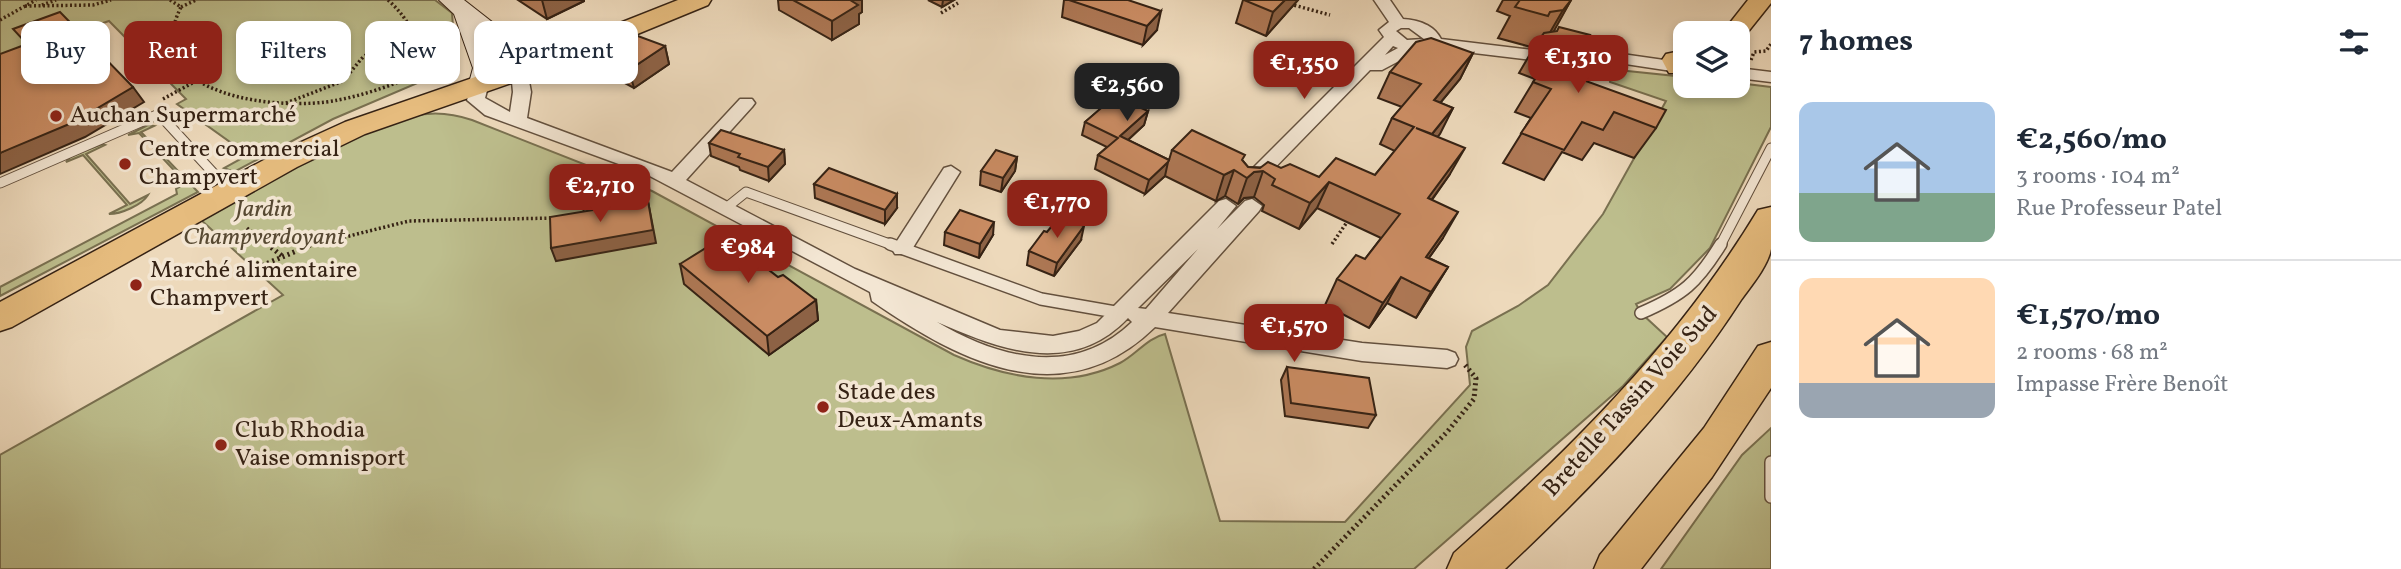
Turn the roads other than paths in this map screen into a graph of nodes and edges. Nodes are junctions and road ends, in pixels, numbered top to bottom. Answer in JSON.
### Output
{"nodes":[{"id":1,"x":699,"y":0,"type":"edge"},
{"id":2,"x":1382,"y":0,"type":"edge"},
{"id":3,"x":1761,"y":0,"type":"edge"},
{"id":4,"x":456,"y":4,"type":"edge"},
{"id":5,"x":477,"y":21,"type":"edge"},
{"id":6,"x":1744,"y":21,"type":"edge"},
{"id":7,"x":638,"y":24,"type":"edge"},
{"id":8,"x":1395,"y":31,"type":"junction"},
{"id":9,"x":1430,"y":38,"type":"junction"},
{"id":10,"x":1412,"y":47,"type":"junction"},
{"id":11,"x":1673,"y":64,"type":"edge"},
{"id":12,"x":469,"y":76,"type":"junction"},
{"id":13,"x":474,"y":76,"type":"edge"},
{"id":14,"x":521,"y":84,"type":"edge"},
{"id":15,"x":746,"y":103,"type":"dead end"},
{"id":16,"x":518,"y":119,"type":"junction"},
{"id":17,"x":1771,"y":148,"type":"edge"},
{"id":18,"x":951,"y":172,"type":"dead end"},
{"id":19,"x":674,"y":181,"type":"junction"},
{"id":20,"x":0,"y":183,"type":"edge"},
{"id":21,"x":1246,"y":186,"type":"edge"},
{"id":22,"x":1270,"y":186,"type":"edge"},
{"id":23,"x":236,"y":189,"type":"junction"},
{"id":24,"x":1226,"y":206,"type":"dead end"},
{"id":25,"x":1252,"y":206,"type":"dead end"},
{"id":26,"x":726,"y":208,"type":"junction"},
{"id":27,"x":1771,"y":219,"type":"edge"},
{"id":28,"x":902,"y":249,"type":"junction"},
{"id":29,"x":848,"y":274,"type":"junction"},
{"id":30,"x":1122,"y":313,"type":"junction"},
{"id":31,"x":1641,"y":313,"type":"dead end"},
{"id":32,"x":0,"y":318,"type":"edge"},
{"id":33,"x":1149,"y":318,"type":"junction"},
{"id":34,"x":1771,"y":356,"type":"edge"},
{"id":35,"x":1447,"y":359,"type":"road end"},
{"id":36,"x":1771,"y":461,"type":"edge"},
{"id":37,"x":1771,"y":496,"type":"edge"},
{"id":38,"x":1471,"y":569,"type":"edge"},
{"id":39,"x":1615,"y":569,"type":"edge"}],
"edges":[{"from":1,"to":7,"type":"main road"},
{"from":2,"to":8,"type":"street"},
{"from":3,"to":6,"type":"main road"},
{"from":4,"to":5,"type":"street"},
{"from":4,"to":12,"type":"street"},
{"from":8,"to":9,"type":"street"},
{"from":8,"to":10,"type":"street"},
{"from":8,"to":21,"type":"street"},
{"from":9,"to":10,"type":"street"},
{"from":9,"to":11,"type":"street"},
{"from":10,"to":22,"type":"street"},
{"from":12,"to":13,"type":"main road"},
{"from":12,"to":16,"type":"street"},
{"from":12,"to":23,"type":"main road"},
{"from":14,"to":16,"type":"street"},
{"from":15,"to":19,"type":"street"},
{"from":16,"to":19,"type":"street"},
{"from":17,"to":31,"type":"lane"},
{"from":18,"to":28,"type":"street"},
{"from":19,"to":26,"type":"street"},
{"from":20,"to":23,"type":"lane"},
{"from":23,"to":32,"type":"main road"},
{"from":24,"to":30,"type":"street"},
{"from":25,"to":33,"type":"street"},
{"from":26,"to":28,"type":"lane"},
{"from":26,"to":29,"type":"street"},
{"from":27,"to":38,"type":"highway","name":"Bretelle Tassin Voie Sud"},
{"from":28,"to":30,"type":"lane"},
{"from":29,"to":30,"type":"street"},
{"from":29,"to":33,"type":"street"},
{"from":30,"to":33,"type":"street"},
{"from":33,"to":35,"type":"street"},
{"from":34,"to":39,"type":"main road"},
{"from":36,"to":37,"type":"lane"}]}
